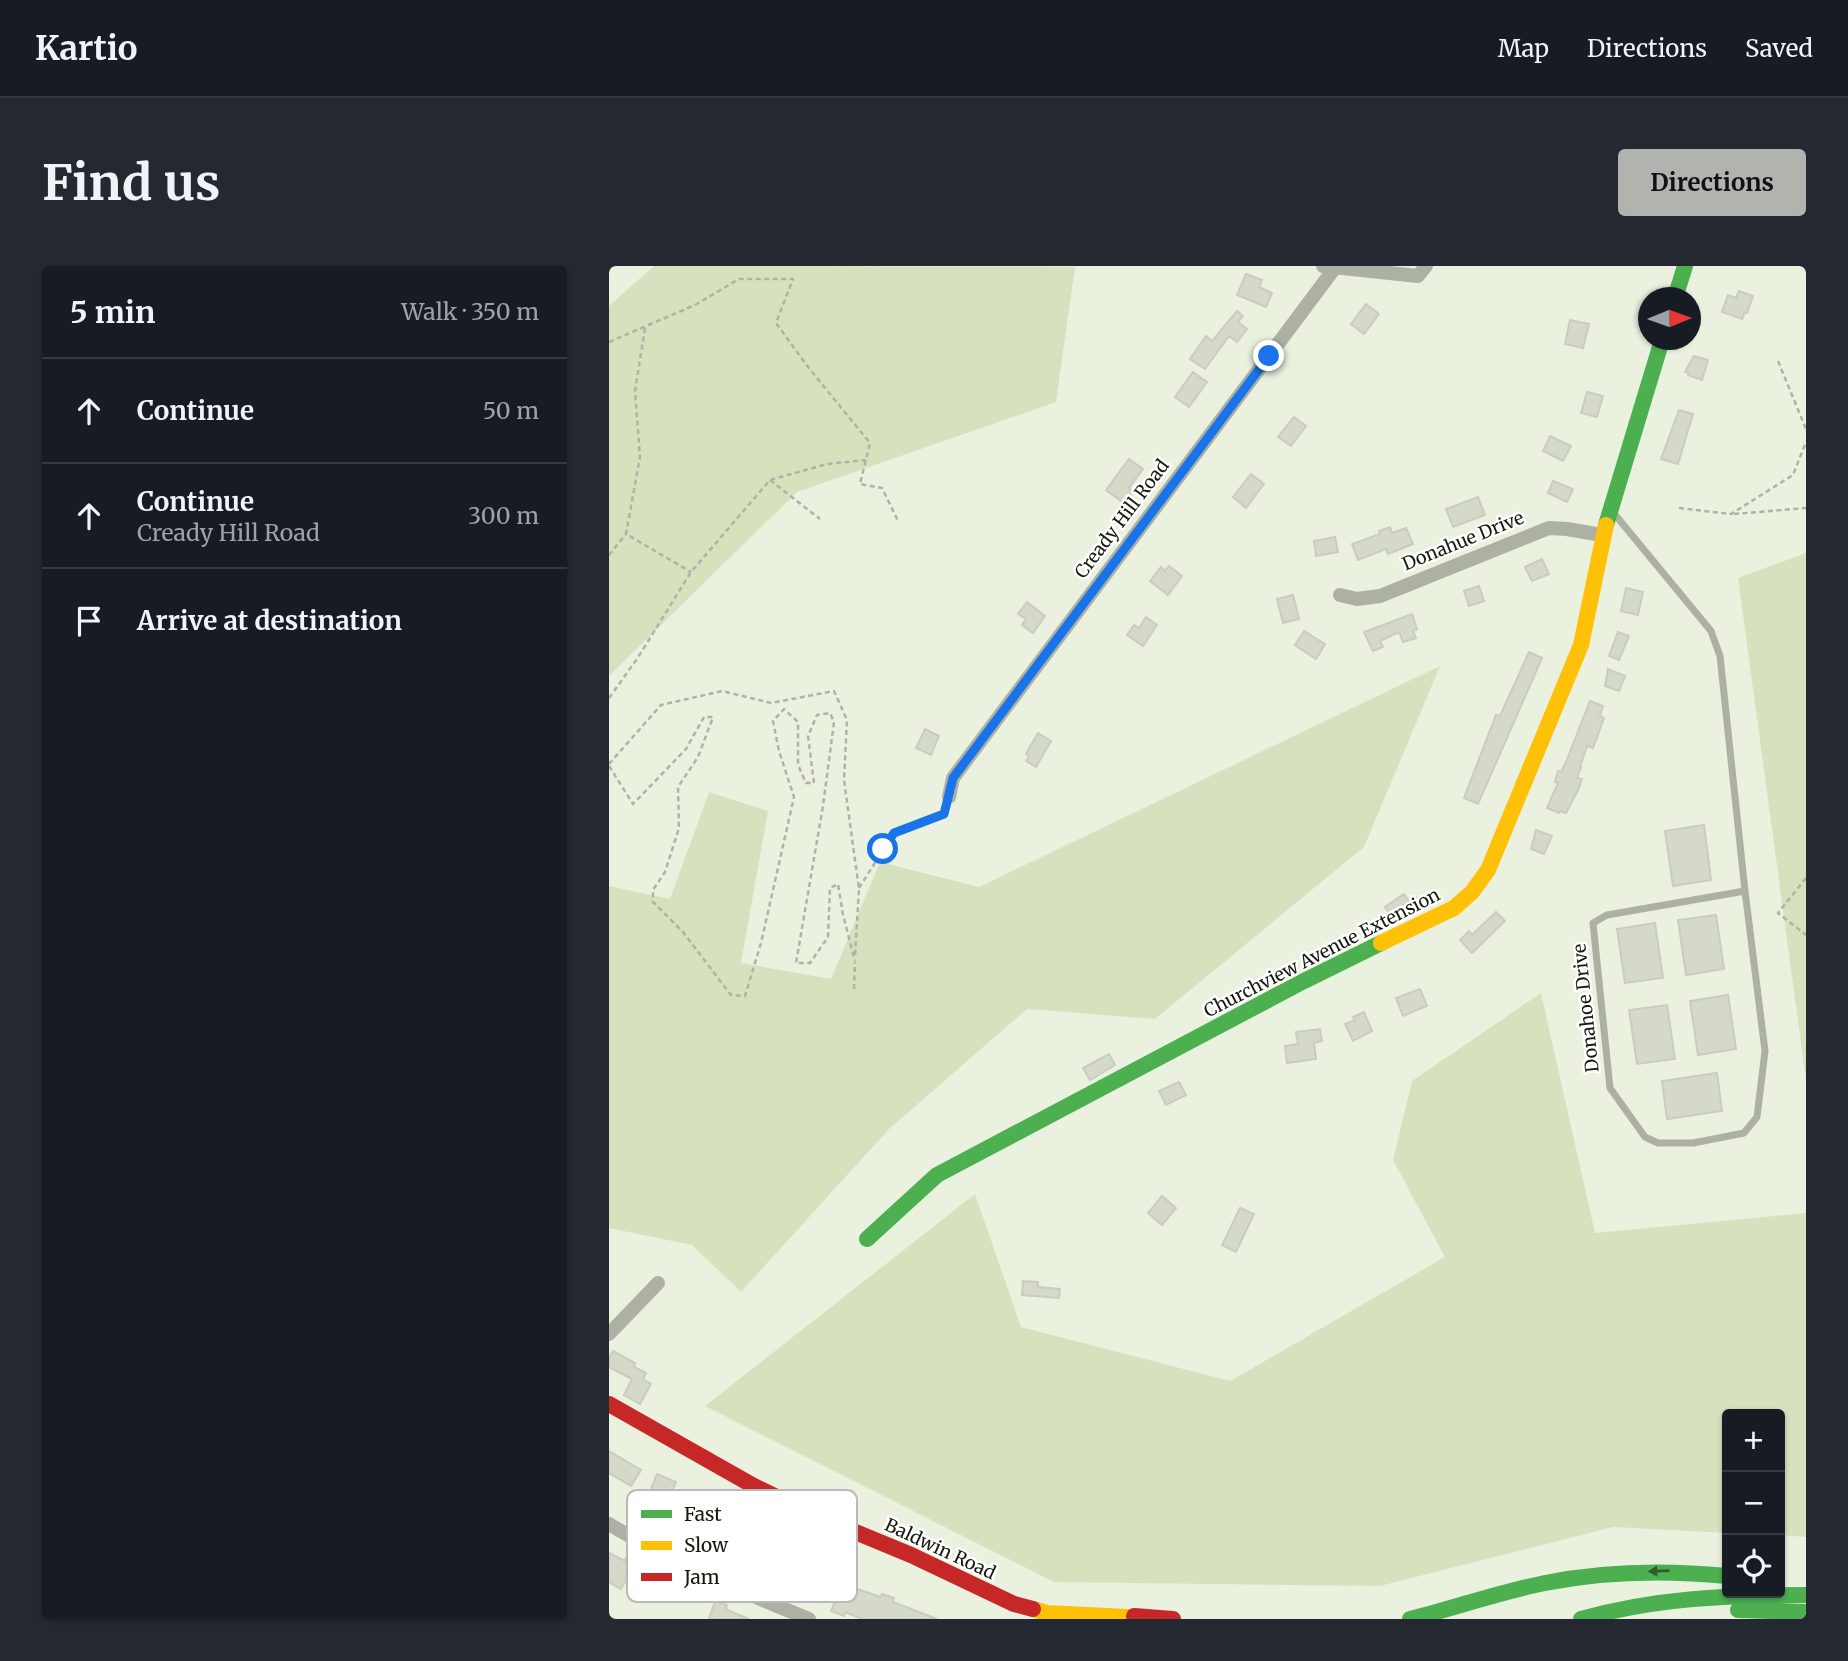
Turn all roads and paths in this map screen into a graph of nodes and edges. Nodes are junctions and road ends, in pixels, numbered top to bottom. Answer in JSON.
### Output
{"nodes":[{"id":1,"x":1426,"y":266,"type":"edge"},
{"id":2,"x":1685,"y":266,"type":"edge"},
{"id":3,"x":1329,"y":267,"type":"edge"},
{"id":4,"x":1678,"y":287,"type":"edge"},
{"id":5,"x":645,"y":327,"type":"junction"},
{"id":6,"x":609,"y":342,"type":"edge"},
{"id":7,"x":1659,"y":350,"type":"edge"},
{"id":8,"x":1778,"y":361,"type":"dead end"},
{"id":9,"x":1806,"y":429,"type":"edge"},
{"id":10,"x":1806,"y":442,"type":"edge"},
{"id":11,"x":866,"y":460,"type":"junction"},
{"id":12,"x":769,"y":480,"type":"junction"},
{"id":13,"x":1609,"y":508,"type":"junction"},
{"id":14,"x":1679,"y":508,"type":"dead end"},
{"id":15,"x":1806,"y":508,"type":"edge"},
{"id":16,"x":1731,"y":514,"type":"junction"},
{"id":17,"x":820,"y":519,"type":"dead end"},
{"id":18,"x":899,"y":523,"type":"dead end"},
{"id":19,"x":626,"y":534,"type":"junction"},
{"id":20,"x":1602,"y":535,"type":"junction"},
{"id":21,"x":609,"y":555,"type":"edge"},
{"id":22,"x":691,"y":572,"type":"junction"},
{"id":23,"x":1340,"y":595,"type":"dead end"},
{"id":24,"x":609,"y":698,"type":"edge"},
{"id":25,"x":609,"y":765,"type":"edge"},
{"id":26,"x":949,"y":797,"type":"joint"},
{"id":27,"x":1806,"y":878,"type":"edge"},
{"id":28,"x":859,"y":889,"type":"junction"},
{"id":29,"x":1745,"y":891,"type":"junction"},
{"id":30,"x":1806,"y":935,"type":"edge"},
{"id":31,"x":855,"y":961,"type":"junction"},
{"id":32,"x":853,"y":989,"type":"dead end"},
{"id":33,"x":867,"y":1239,"type":"dead end"},
{"id":34,"x":658,"y":1283,"type":"dead end"},
{"id":35,"x":609,"y":1334,"type":"edge"},
{"id":36,"x":609,"y":1404,"type":"edge"},
{"id":37,"x":762,"y":1490,"type":"edge"},
{"id":38,"x":609,"y":1524,"type":"edge"},
{"id":39,"x":857,"y":1533,"type":"edge"},
{"id":40,"x":627,"y":1535,"type":"edge"},
{"id":41,"x":1722,"y":1576,"type":"edge"},
{"id":42,"x":1785,"y":1582,"type":"edge"},
{"id":43,"x":1806,"y":1584,"type":"edge"},
{"id":44,"x":1806,"y":1595,"type":"edge"},
{"id":45,"x":767,"y":1602,"type":"edge"},
{"id":46,"x":1806,"y":1612,"type":"edge"},
{"id":47,"x":1134,"y":1616,"type":"junction"},
{"id":48,"x":809,"y":1619,"type":"edge"},
{"id":49,"x":1158,"y":1619,"type":"edge"},
{"id":50,"x":1173,"y":1619,"type":"edge"},
{"id":51,"x":1410,"y":1619,"type":"edge"},
{"id":52,"x":1581,"y":1619,"type":"edge"},
{"id":53,"x":1624,"y":1619,"type":"edge"}],
"edges":[{"from":1,"to":3,"type":"street"},
{"from":2,"to":4,"type":"main road"},
{"from":3,"to":26,"type":"street","name":"Cready Hill Road"},
{"from":5,"to":6,"type":"path"},
{"from":5,"to":11,"type":"path"},
{"from":5,"to":19,"type":"path"},
{"from":7,"to":13,"type":"main road","name":"Churchview Avenue Extension"},
{"from":8,"to":9,"type":"path"},
{"from":10,"to":16,"type":"path"},
{"from":11,"to":12,"type":"path"},
{"from":11,"to":18,"type":"path"},
{"from":12,"to":17,"type":"path"},
{"from":12,"to":22,"type":"path"},
{"from":13,"to":20,"type":"main road","name":"Churchview Avenue Extension"},
{"from":13,"to":29,"type":"lane","name":"Donahoe Drive"},
{"from":14,"to":16,"type":"path"},
{"from":15,"to":16,"type":"path"},
{"from":19,"to":21,"type":"path"},
{"from":19,"to":22,"type":"path"},
{"from":20,"to":23,"type":"street","name":"Donahue Drive"},
{"from":20,"to":33,"type":"main road","name":"Churchview Avenue Extension"},
{"from":22,"to":24,"type":"path"},
{"from":25,"to":28,"type":"path"},
{"from":25,"to":31,"type":"path"},
{"from":26,"to":28,"type":"path"},
{"from":27,"to":30,"type":"path"},
{"from":28,"to":31,"type":"path"},
{"from":29,"to":29,"type":"lane","name":"Donahoe Drive"},
{"from":31,"to":32,"type":"path"},
{"from":34,"to":35,"type":"street"},
{"from":36,"to":37,"type":"main road","name":"Baldwin Road"},
{"from":38,"to":40,"type":"street"},
{"from":39,"to":47,"type":"main road","name":"Baldwin Road"},
{"from":41,"to":51,"type":"main road","one_way":true},
{"from":42,"to":43,"type":"main road"},
{"from":44,"to":52,"type":"main road"},
{"from":45,"to":48,"type":"street"},
{"from":46,"to":53,"type":"main road"},
{"from":47,"to":49,"type":"main road","name":"Baldwin Road"},
{"from":47,"to":50,"type":"main road"}]}
